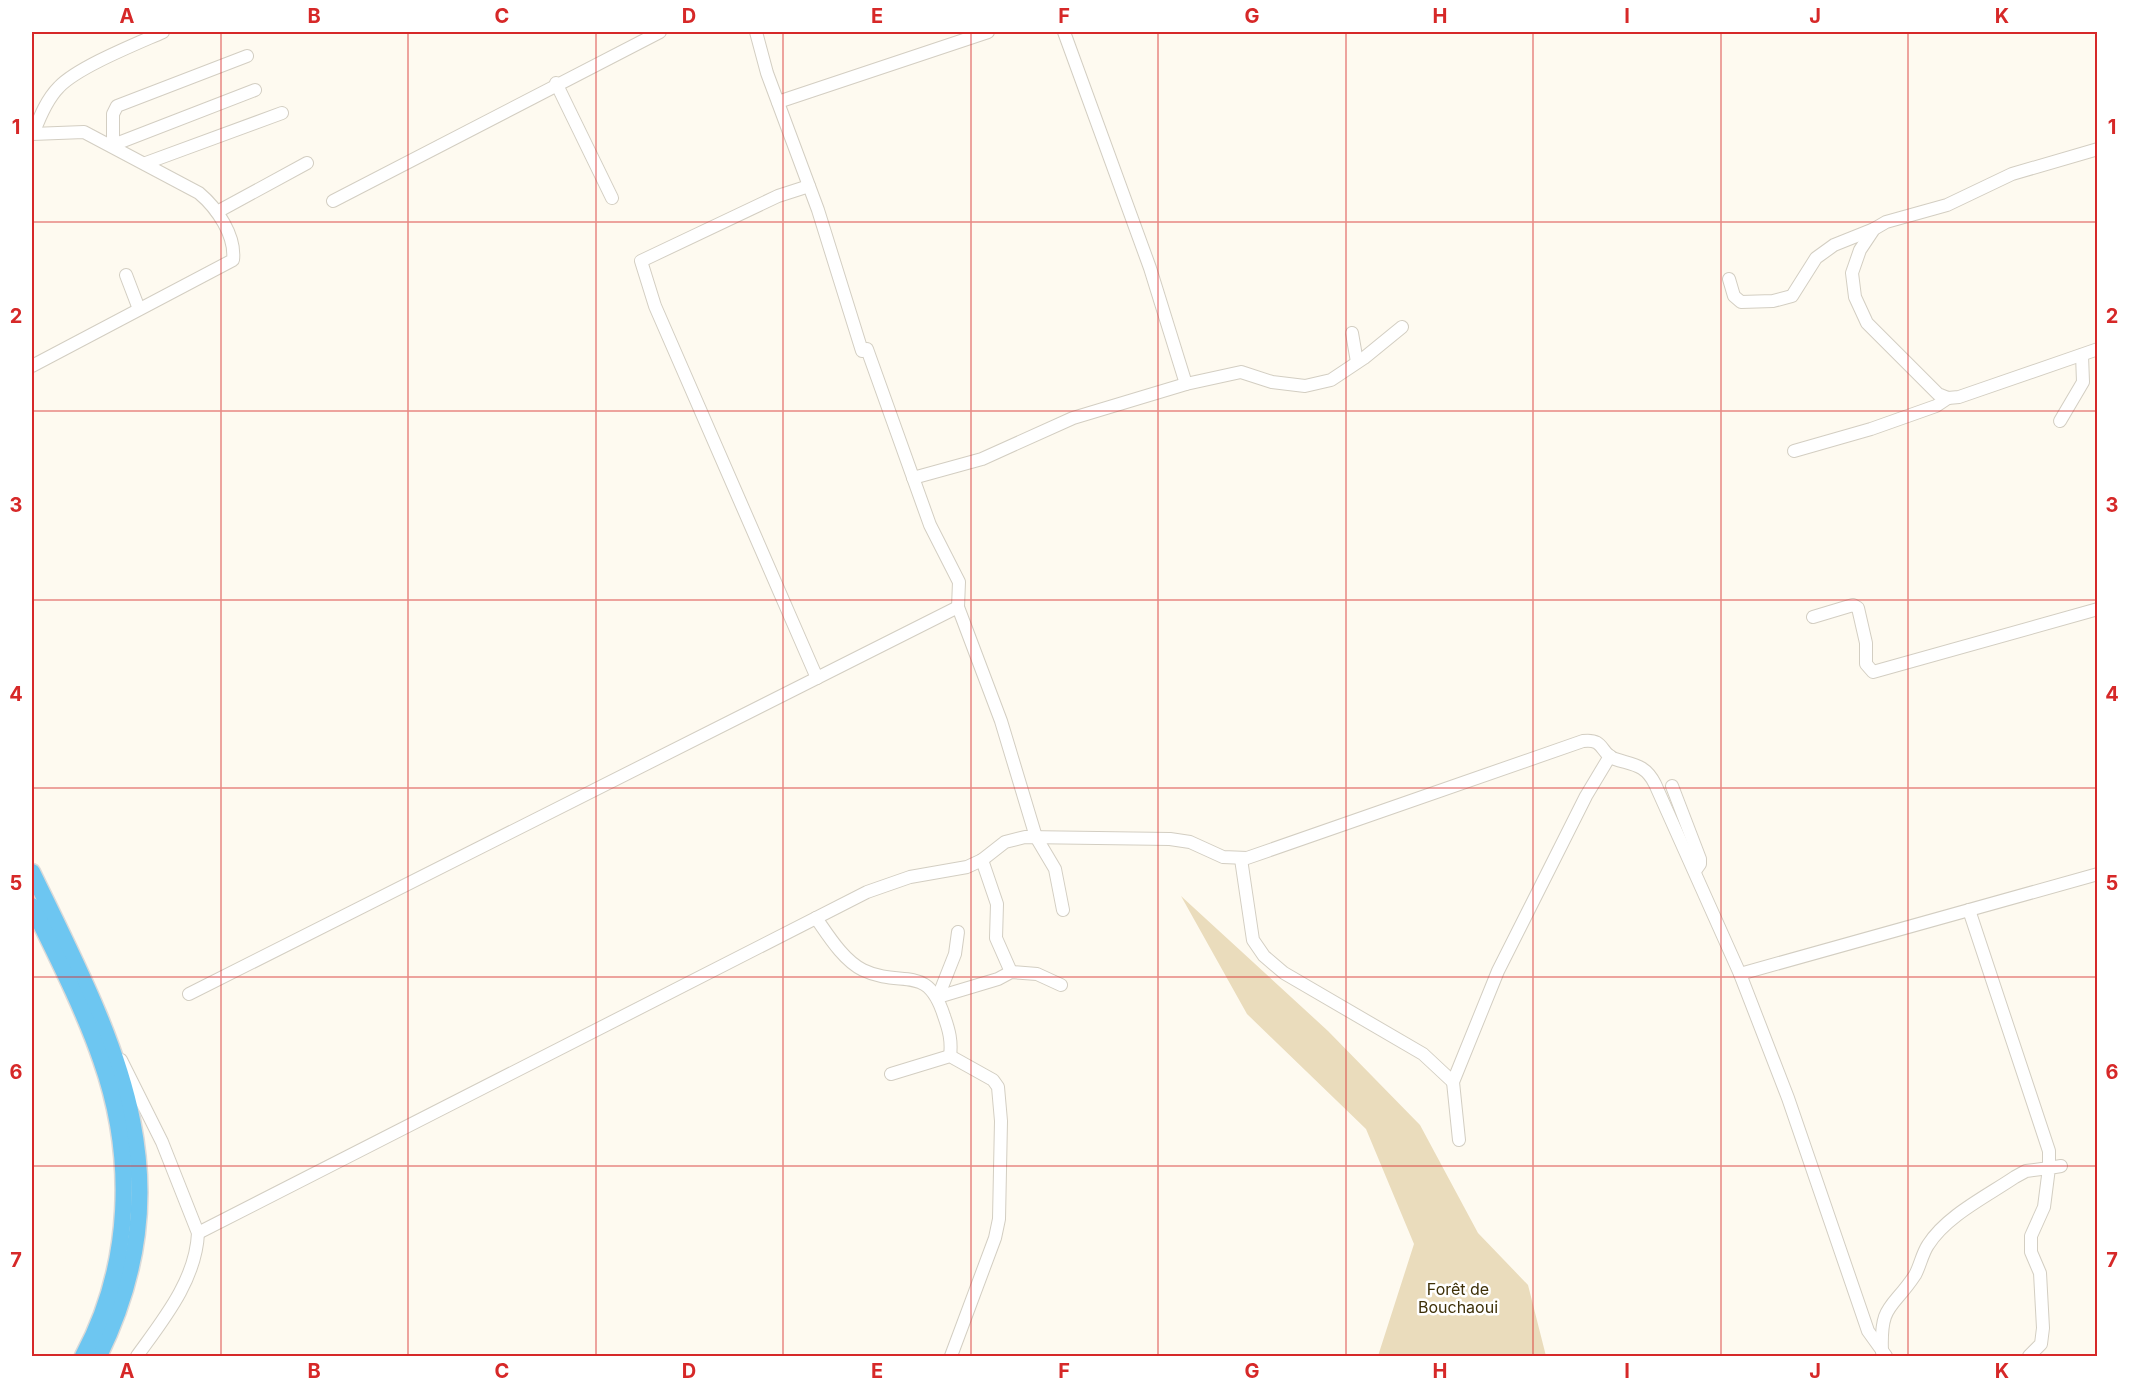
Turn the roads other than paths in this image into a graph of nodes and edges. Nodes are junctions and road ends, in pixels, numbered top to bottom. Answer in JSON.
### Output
{"nodes":[{"id":1,"x":163,"y":32,"type":"edge"},
{"id":2,"x":660,"y":32,"type":"edge"},
{"id":3,"x":756,"y":32,"type":"edge"},
{"id":4,"x":988,"y":32,"type":"edge"},
{"id":5,"x":1064,"y":32,"type":"edge"},
{"id":6,"x":247,"y":56,"type":"dead end"},
{"id":7,"x":556,"y":83,"type":"junction"},
{"id":8,"x":255,"y":90,"type":"dead end"},
{"id":9,"x":778,"y":102,"type":"junction"},
{"id":10,"x":282,"y":113,"type":"dead end"},
{"id":11,"x":33,"y":133,"type":"edge"},
{"id":12,"x":113,"y":145,"type":"junction"},
{"id":13,"x":2097,"y":148,"type":"edge"},
{"id":14,"x":146,"y":163,"type":"junction"},
{"id":15,"x":307,"y":163,"type":"dead end"},
{"id":16,"x":809,"y":186,"type":"junction"},
{"id":17,"x":612,"y":198,"type":"dead end"},
{"id":18,"x":333,"y":201,"type":"dead end"},
{"id":19,"x":217,"y":212,"type":"junction"},
{"id":20,"x":1874,"y":229,"type":"junction"},
{"id":21,"x":126,"y":275,"type":"dead end"},
{"id":22,"x":1729,"y":279,"type":"dead end"},
{"id":23,"x":139,"y":309,"type":"junction"},
{"id":24,"x":1402,"y":327,"type":"dead end"},
{"id":25,"x":1352,"y":333,"type":"dead end"},
{"id":26,"x":2097,"y":349,"type":"edge"},
{"id":27,"x":2082,"y":355,"type":"junction"},
{"id":28,"x":1357,"y":362,"type":"junction"},
{"id":29,"x":32,"y":366,"type":"edge"},
{"id":30,"x":1186,"y":384,"type":"junction"},
{"id":31,"x":1948,"y":398,"type":"junction"},
{"id":32,"x":2060,"y":421,"type":"dead end"},
{"id":33,"x":1794,"y":451,"type":"dead end"},
{"id":34,"x":913,"y":478,"type":"junction"},
{"id":35,"x":958,"y":607,"type":"junction"},
{"id":36,"x":2097,"y":609,"type":"edge"},
{"id":37,"x":1813,"y":617,"type":"dead end"},
{"id":38,"x":817,"y":678,"type":"junction"},
{"id":39,"x":1610,"y":756,"type":"junction"},
{"id":40,"x":1672,"y":786,"type":"dead end"},
{"id":41,"x":1036,"y":837,"type":"junction"},
{"id":42,"x":1241,"y":859,"type":"junction"},
{"id":43,"x":982,"y":860,"type":"junction"},
{"id":44,"x":1695,"y":871,"type":"junction"},
{"id":45,"x":32,"y":872,"type":"edge"},
{"id":46,"x":2097,"y":874,"type":"edge"},
{"id":47,"x":32,"y":906,"type":"edge"},
{"id":48,"x":1063,"y":910,"type":"dead end"},
{"id":49,"x":1969,"y":910,"type":"junction"},
{"id":50,"x":816,"y":918,"type":"junction"},
{"id":51,"x":958,"y":932,"type":"dead end"},
{"id":52,"x":1011,"y":972,"type":"junction"},
{"id":53,"x":1740,"y":974,"type":"junction"},
{"id":54,"x":1061,"y":986,"type":"dead end"},
{"id":55,"x":189,"y":994,"type":"dead end"},
{"id":56,"x":938,"y":997,"type":"junction"},
{"id":57,"x":107,"y":1032,"type":"junction"},
{"id":58,"x":950,"y":1056,"type":"junction"},
{"id":59,"x":891,"y":1074,"type":"dead end"},
{"id":60,"x":1454,"y":1082,"type":"junction"},
{"id":61,"x":1459,"y":1140,"type":"dead end"},
{"id":62,"x":2055,"y":1167,"type":"junction"},
{"id":63,"x":198,"y":1233,"type":"junction"},
{"id":64,"x":1884,"y":1355,"type":"edge"},
{"id":65,"x":83,"y":1356,"type":"edge"},
{"id":66,"x":99,"y":1356,"type":"edge"},
{"id":67,"x":137,"y":1356,"type":"edge"},
{"id":68,"x":951,"y":1356,"type":"edge"},
{"id":69,"x":2029,"y":1356,"type":"edge"}],
"edges":[{"from":1,"to":11,"type":"street"},
{"from":2,"to":7,"type":"street"},
{"from":3,"to":9,"type":"street"},
{"from":4,"to":9,"type":"street"},
{"from":5,"to":30,"type":"street"},
{"from":6,"to":12,"type":"street"},
{"from":7,"to":17,"type":"street"},
{"from":7,"to":18,"type":"street"},
{"from":8,"to":12,"type":"street"},
{"from":9,"to":16,"type":"street"},
{"from":10,"to":14,"type":"street"},
{"from":11,"to":12,"type":"street"},
{"from":12,"to":14,"type":"street"},
{"from":13,"to":20,"type":"street"},
{"from":14,"to":19,"type":"street"},
{"from":15,"to":19,"type":"street"},
{"from":16,"to":34,"type":"street"},
{"from":16,"to":38,"type":"street"},
{"from":19,"to":23,"type":"street"},
{"from":20,"to":22,"type":"street"},
{"from":20,"to":31,"type":"street"},
{"from":21,"to":23,"type":"street"},
{"from":23,"to":29,"type":"street"},
{"from":24,"to":28,"type":"street"},
{"from":25,"to":28,"type":"street"},
{"from":26,"to":27,"type":"street"},
{"from":27,"to":31,"type":"street"},
{"from":27,"to":32,"type":"street"},
{"from":28,"to":30,"type":"street"},
{"from":30,"to":34,"type":"street"},
{"from":31,"to":33,"type":"street"},
{"from":34,"to":35,"type":"street"},
{"from":35,"to":38,"type":"street"},
{"from":35,"to":41,"type":"street"},
{"from":36,"to":37,"type":"street"},
{"from":38,"to":55,"type":"street"},
{"from":39,"to":42,"type":"street"},
{"from":39,"to":44,"type":"street"},
{"from":39,"to":60,"type":"street"},
{"from":40,"to":44,"type":"street"},
{"from":41,"to":42,"type":"street"},
{"from":41,"to":43,"type":"street"},
{"from":41,"to":48,"type":"street"},
{"from":42,"to":60,"type":"street"},
{"from":43,"to":50,"type":"street"},
{"from":43,"to":52,"type":"street"},
{"from":44,"to":53,"type":"street"},
{"from":45,"to":57,"type":"highway"},
{"from":46,"to":49,"type":"street"},
{"from":47,"to":65,"type":"highway"},
{"from":49,"to":53,"type":"street"},
{"from":49,"to":62,"type":"street"},
{"from":50,"to":56,"type":"street"},
{"from":50,"to":63,"type":"street"},
{"from":51,"to":56,"type":"street"},
{"from":52,"to":54,"type":"street"},
{"from":52,"to":56,"type":"street"},
{"from":53,"to":64,"type":"street"},
{"from":56,"to":58,"type":"street"},
{"from":57,"to":63,"type":"street"},
{"from":57,"to":66,"type":"highway"},
{"from":58,"to":59,"type":"street"},
{"from":58,"to":68,"type":"street"},
{"from":60,"to":61,"type":"street"},
{"from":62,"to":64,"type":"street"},
{"from":62,"to":69,"type":"street"},
{"from":63,"to":67,"type":"street"}]}
